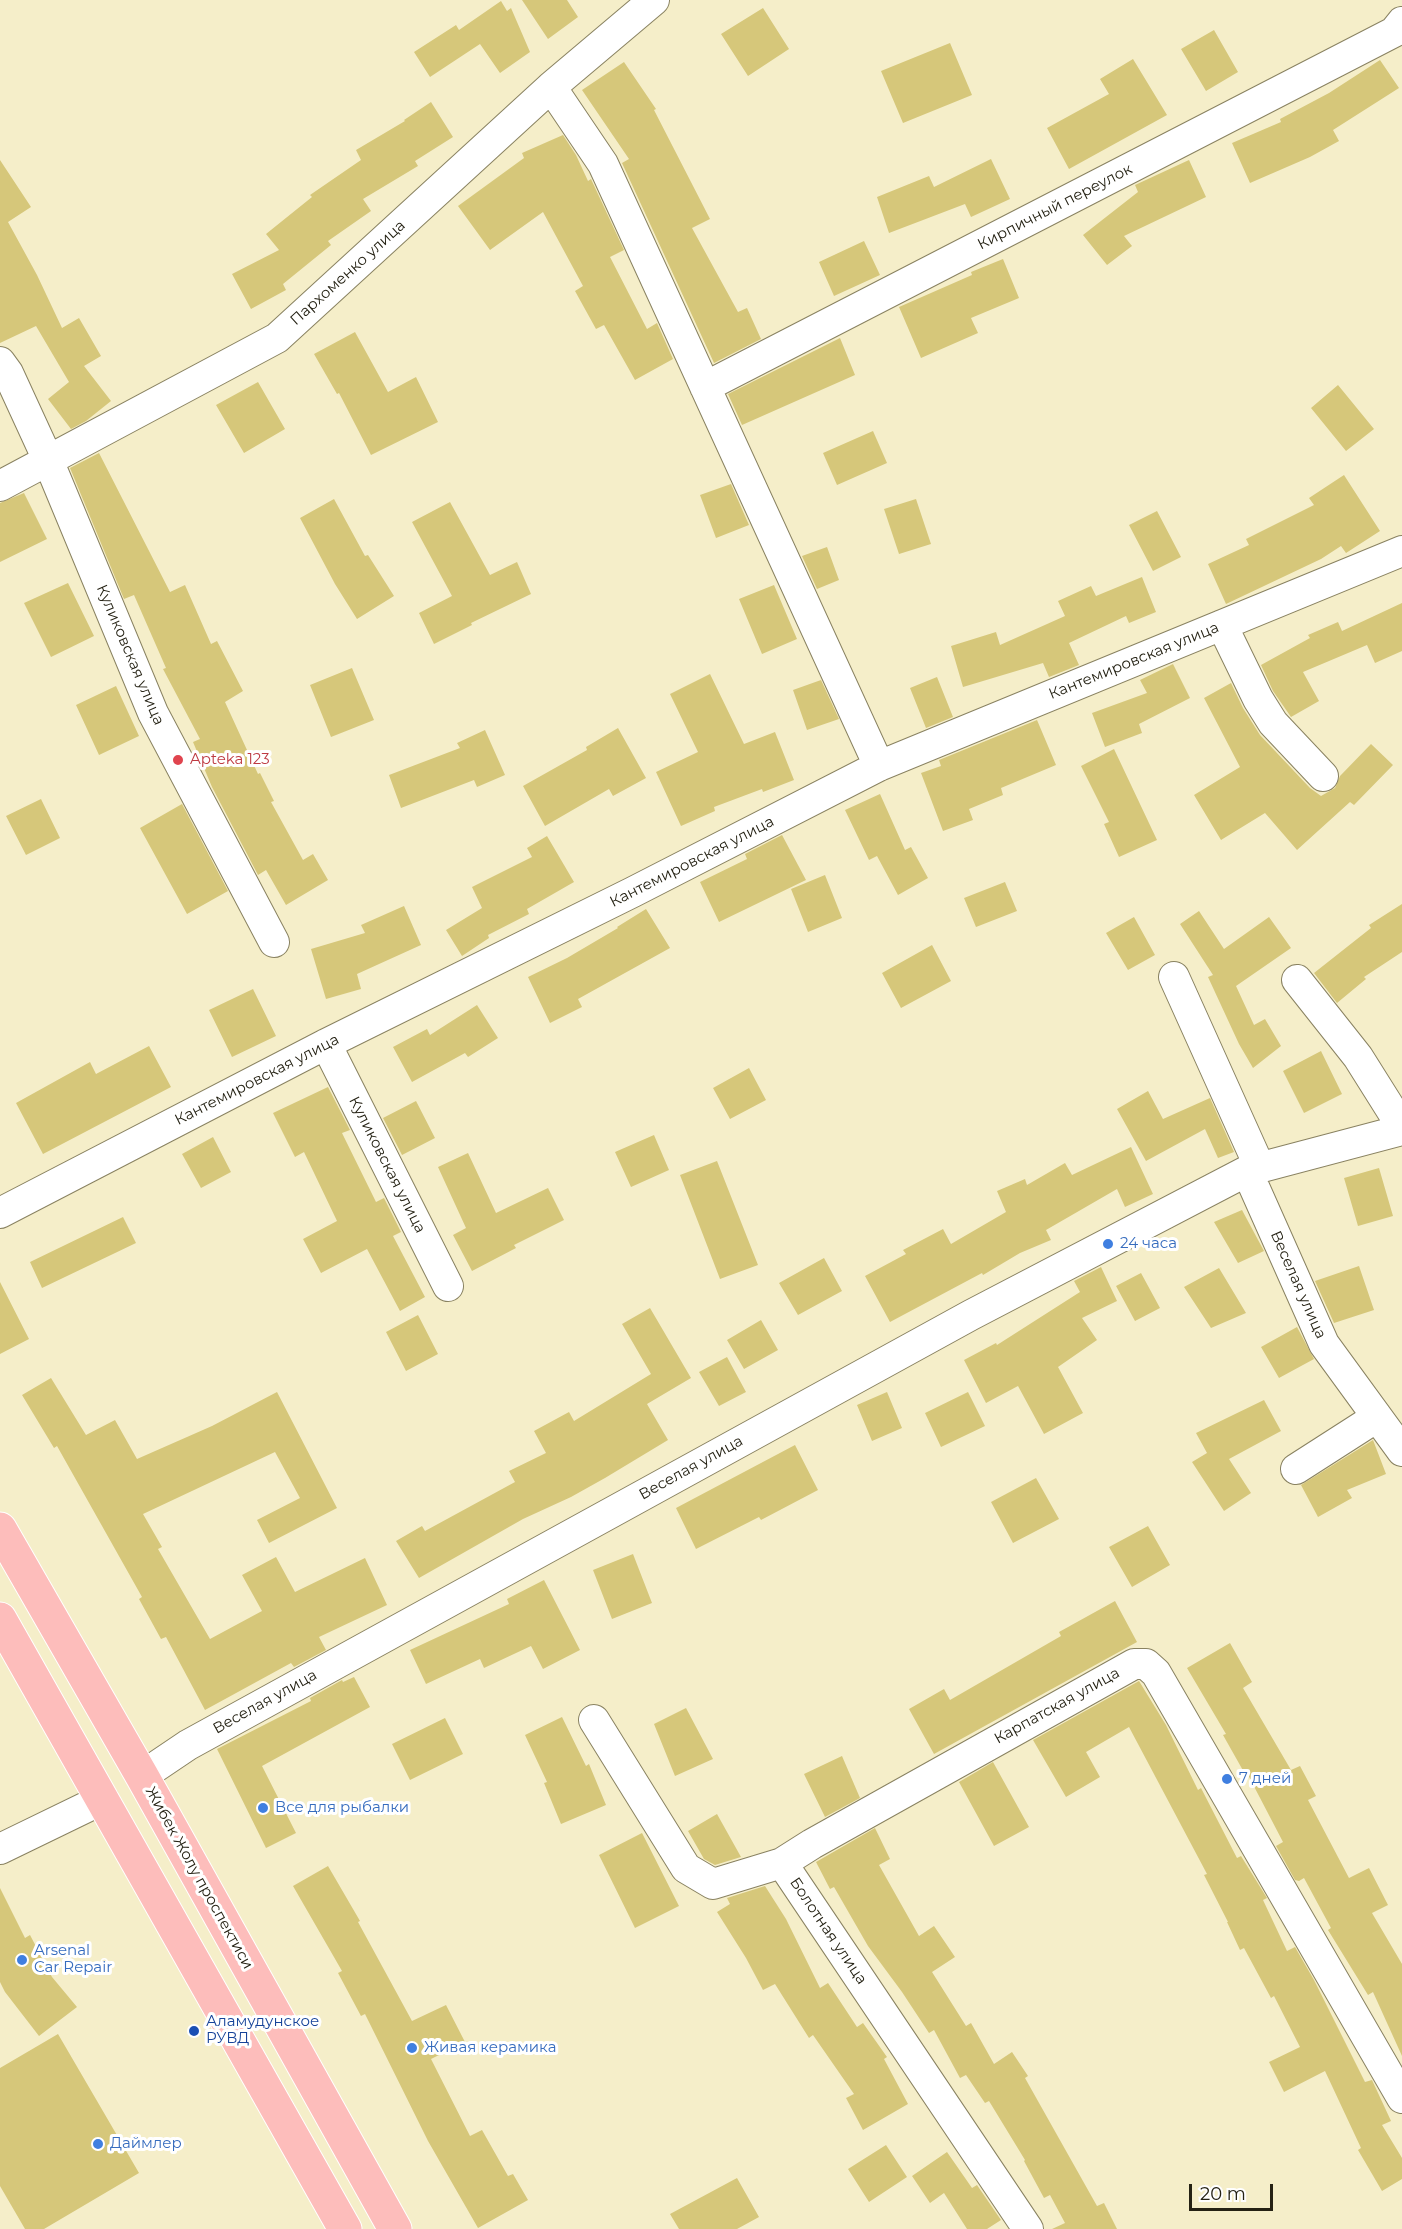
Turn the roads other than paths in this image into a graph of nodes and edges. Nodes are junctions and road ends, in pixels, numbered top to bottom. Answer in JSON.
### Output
{"nodes":[{"id":1,"x":654,"y":0,"type":"edge"},
{"id":2,"x":1402,"y":22,"type":"edge"},
{"id":3,"x":551,"y":87,"type":"junction"},
{"id":4,"x":0,"y":362,"type":"edge"},
{"id":5,"x":705,"y":387,"type":"junction"},
{"id":6,"x":48,"y":460,"type":"junction"},
{"id":7,"x":0,"y":486,"type":"edge"},
{"id":8,"x":1402,"y":551,"type":"edge"},
{"id":9,"x":1222,"y":625,"type":"junction"},
{"id":10,"x":879,"y":766,"type":"junction"},
{"id":11,"x":1323,"y":776,"type":"dead end"},
{"id":12,"x":273,"y":942,"type":"dead end"},
{"id":13,"x":1174,"y":977,"type":"dead end"},
{"id":14,"x":1297,"y":980,"type":"dead end"},
{"id":15,"x":326,"y":1044,"type":"junction"},
{"id":16,"x":1402,"y":1128,"type":"edge"},
{"id":17,"x":1253,"y":1170,"type":"junction"},
{"id":18,"x":0,"y":1213,"type":"edge"},
{"id":19,"x":448,"y":1286,"type":"dead end"},
{"id":20,"x":1377,"y":1417,"type":"junction"},
{"id":21,"x":1402,"y":1451,"type":"edge"},
{"id":22,"x":1296,"y":1469,"type":"dead end"},
{"id":23,"x":0,"y":1529,"type":"edge"},
{"id":24,"x":0,"y":1619,"type":"edge"},
{"id":25,"x":594,"y":1720,"type":"dead end"},
{"id":26,"x":142,"y":1776,"type":"junction"},
{"id":27,"x":103,"y":1799,"type":"junction"},
{"id":28,"x":0,"y":1849,"type":"edge"},
{"id":29,"x":782,"y":1863,"type":"junction"},
{"id":30,"x":1402,"y":2098,"type":"edge"},
{"id":31,"x":345,"y":2229,"type":"edge"},
{"id":32,"x":395,"y":2229,"type":"edge"},
{"id":33,"x":1028,"y":2229,"type":"edge"}],
"edges":[{"from":1,"to":3,"type":"street","name":"Пархоменко улица"},
{"from":2,"to":5,"type":"street","name":"Кирпичный переулок"},
{"from":3,"to":5,"type":"street"},
{"from":3,"to":6,"type":"street","name":"Пархоменко улица"},
{"from":4,"to":6,"type":"street","name":"Куликовская улица"},
{"from":5,"to":10,"type":"street"},
{"from":6,"to":7,"type":"street","name":"Пархоменко улица"},
{"from":6,"to":12,"type":"street","name":"Куликовская улица"},
{"from":8,"to":9,"type":"street","name":"Кантемировская улица"},
{"from":9,"to":10,"type":"street","name":"Кантемировская улица"},
{"from":9,"to":11,"type":"street"},
{"from":10,"to":15,"type":"street","name":"Кантемировская улица"},
{"from":13,"to":17,"type":"street"},
{"from":14,"to":16,"type":"street"},
{"from":15,"to":18,"type":"street","name":"Кантемировская улица"},
{"from":15,"to":19,"type":"street","name":"Куликовская улица"},
{"from":16,"to":17,"type":"street","name":"Веселая улица"},
{"from":17,"to":20,"type":"street","name":"Веселая улица"},
{"from":17,"to":26,"type":"street","name":"Веселая улица"},
{"from":20,"to":21,"type":"street","name":"Веселая улица"},
{"from":20,"to":22,"type":"street"},
{"from":23,"to":26,"type":"main road","name":"Жибек Жолу проспектиси"},
{"from":24,"to":27,"type":"main road"},
{"from":25,"to":29,"type":"street","name":"Болотная улица"},
{"from":26,"to":32,"type":"main road","name":"Жибек Жолу проспектиси"},
{"from":27,"to":28,"type":"street"},
{"from":27,"to":31,"type":"main road"},
{"from":29,"to":30,"type":"street","name":"Карпатская улица"},
{"from":29,"to":33,"type":"street","name":"Болотная улица"}]}
